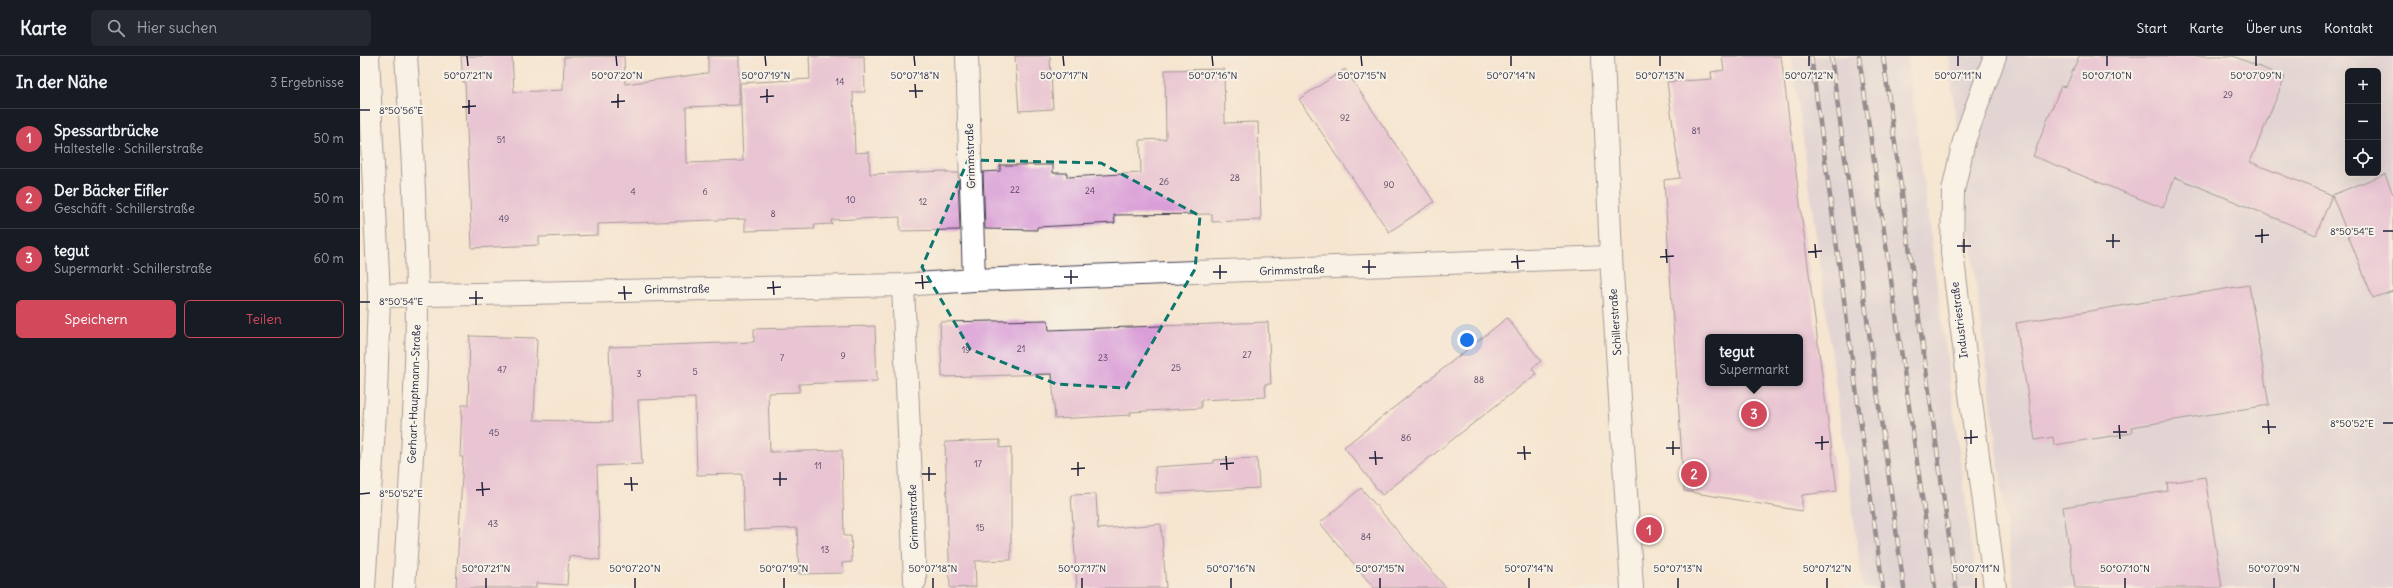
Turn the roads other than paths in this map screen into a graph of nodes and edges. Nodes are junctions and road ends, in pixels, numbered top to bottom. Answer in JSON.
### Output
{"nodes":[{"id":1,"x":368,"y":56,"type":"edge"},
{"id":2,"x":406,"y":56,"type":"edge"},
{"id":3,"x":966,"y":56,"type":"edge"},
{"id":4,"x":1603,"y":56,"type":"edge"},
{"id":5,"x":1995,"y":56,"type":"edge"},
{"id":6,"x":1611,"y":258,"type":"junction"},
{"id":7,"x":974,"y":280,"type":"junction"},
{"id":8,"x":903,"y":285,"type":"junction"},
{"id":9,"x":417,"y":295,"type":"junction"},
{"id":10,"x":379,"y":296,"type":"junction"},
{"id":11,"x":915,"y":581,"type":"dead end"},
{"id":12,"x":364,"y":588,"type":"edge"},
{"id":13,"x":404,"y":588,"type":"edge"},
{"id":14,"x":1632,"y":588,"type":"edge"},
{"id":15,"x":1994,"y":588,"type":"edge"}],
"edges":[{"from":1,"to":10,"type":"street"},
{"from":2,"to":9,"type":"street","name":"Gerhart-Hauptmann-Straße"},
{"from":3,"to":7,"type":"street","name":"Grimmstraße"},
{"from":4,"to":6,"type":"street","name":"Schillerstraße"},
{"from":5,"to":15,"type":"street","name":"Industriestraße"},
{"from":6,"to":7,"type":"street","name":"Grimmstraße"},
{"from":6,"to":14,"type":"street","name":"Schillerstraße"},
{"from":7,"to":8,"type":"street","name":"Grimmstraße"},
{"from":8,"to":9,"type":"street","name":"Grimmstraße"},
{"from":8,"to":11,"type":"street","name":"Grimmstraße"},
{"from":9,"to":10,"type":"street","name":"Grimmstraße"},
{"from":9,"to":13,"type":"street","name":"Gerhart-Hauptmann-Straße"},
{"from":10,"to":12,"type":"street"}]}
